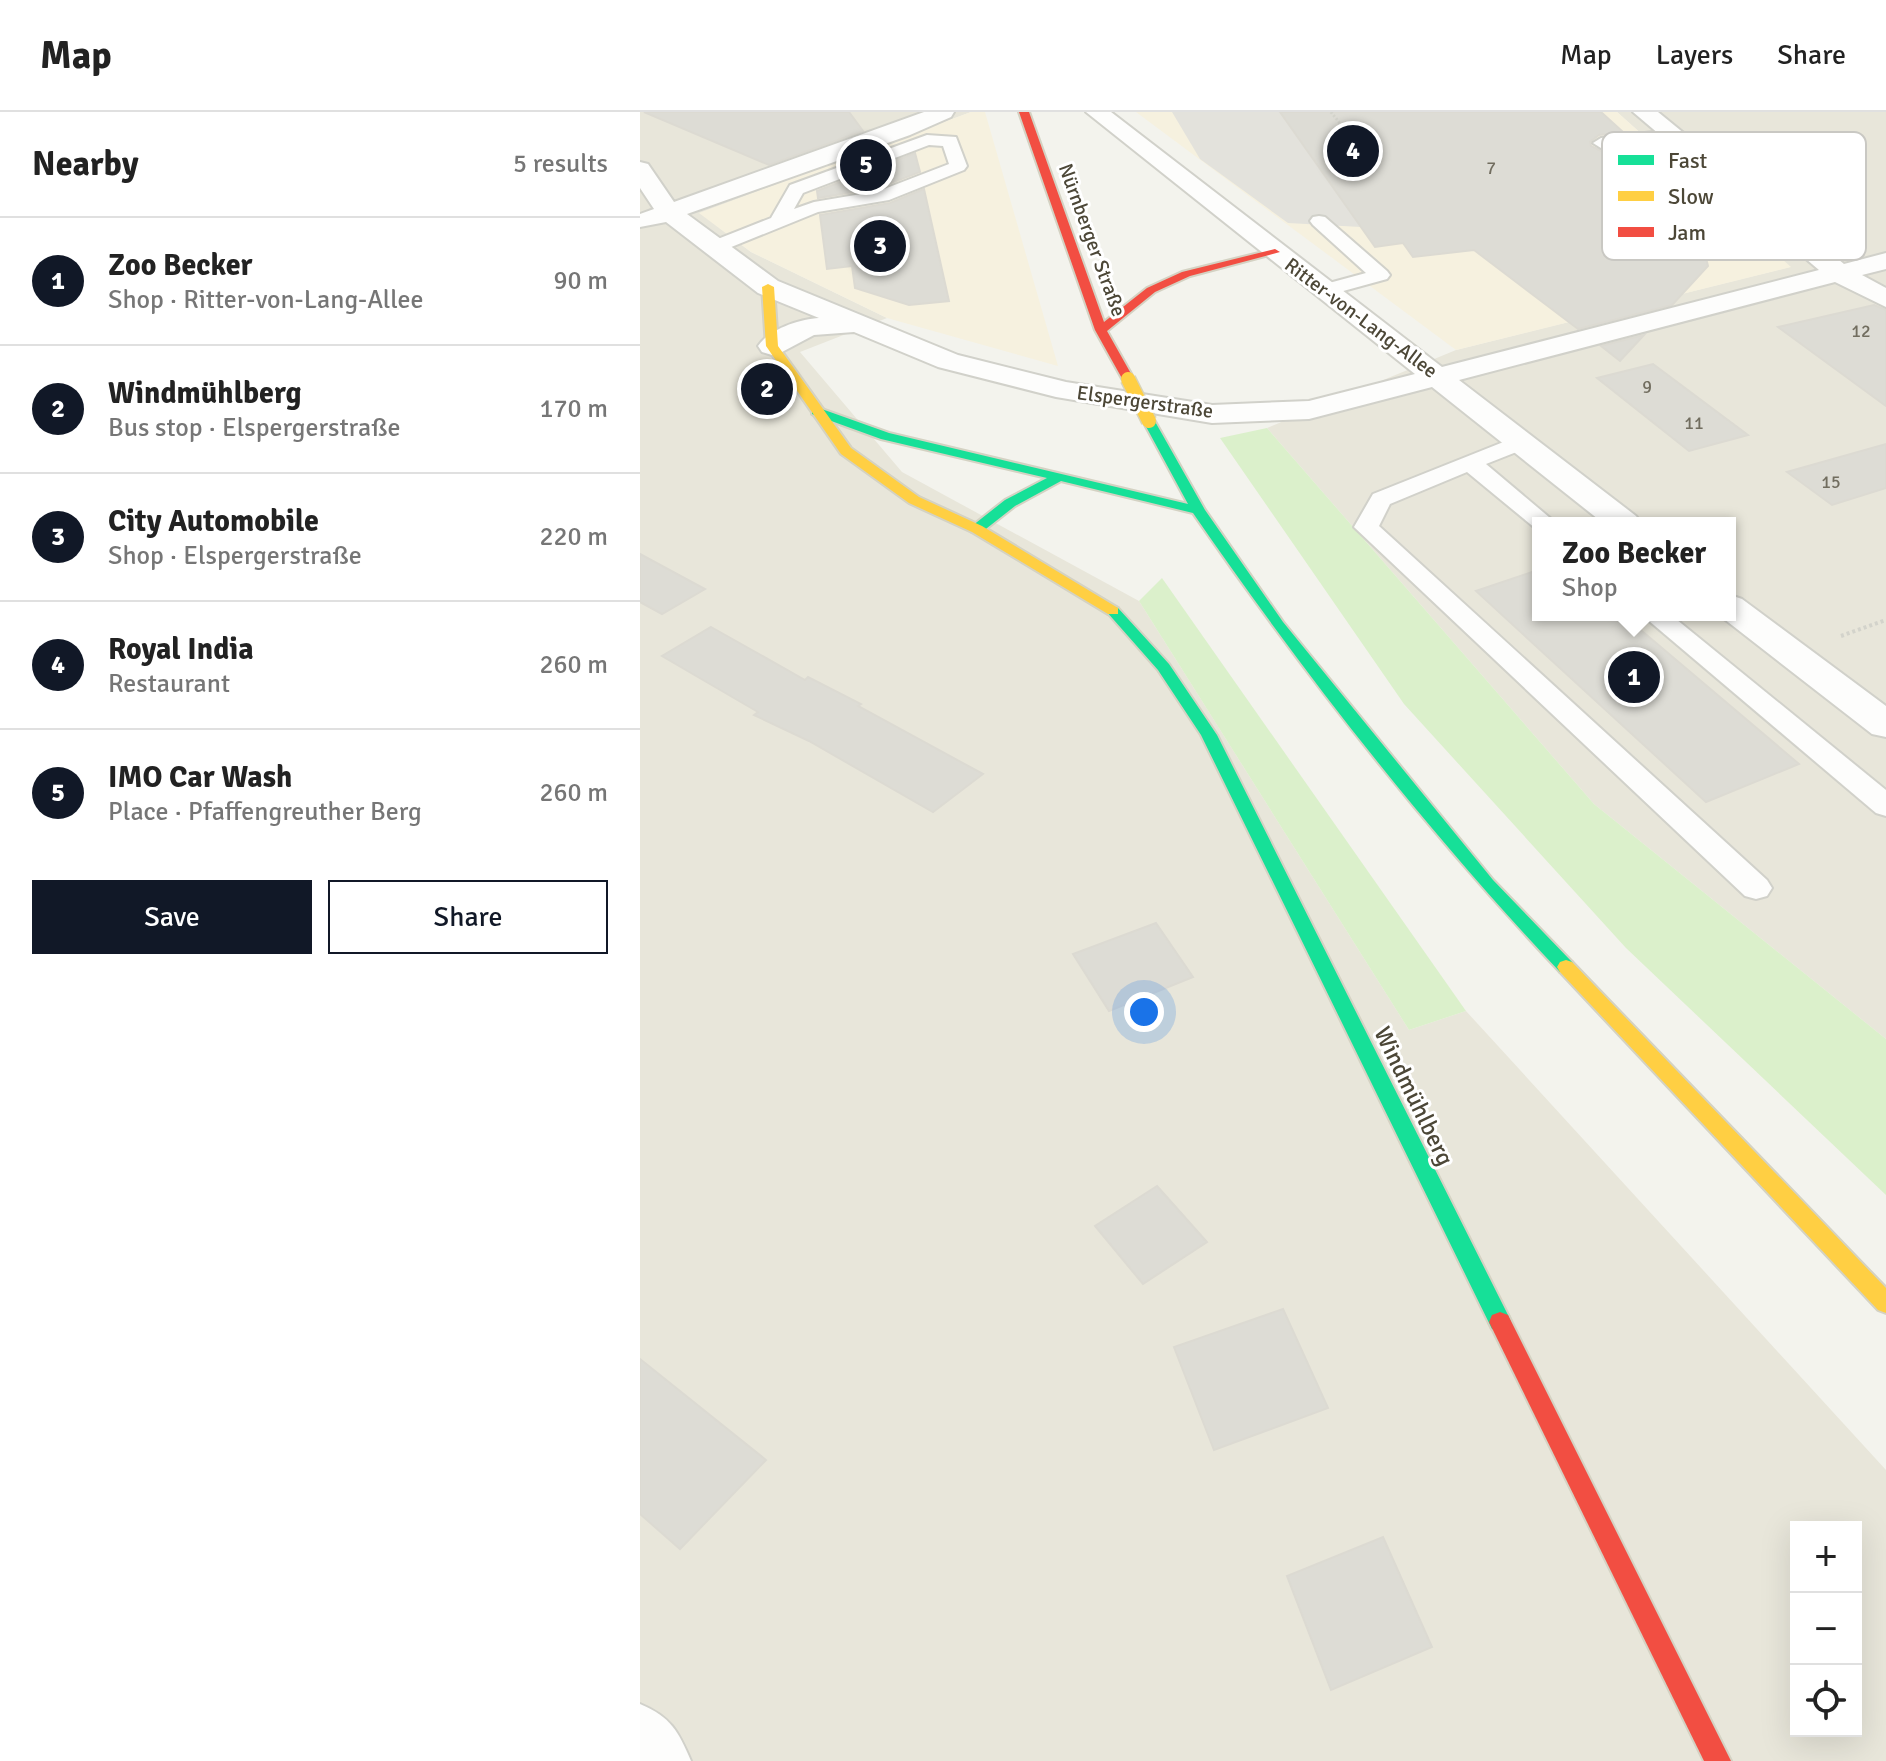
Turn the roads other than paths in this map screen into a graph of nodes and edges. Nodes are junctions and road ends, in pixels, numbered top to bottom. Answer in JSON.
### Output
{"nodes":[{"id":1,"x":943,"y":112,"type":"edge"},
{"id":2,"x":1024,"y":112,"type":"edge"},
{"id":3,"x":1097,"y":112,"type":"edge"},
{"id":4,"x":1659,"y":125,"type":"edge"},
{"id":5,"x":1628,"y":132,"type":"edge"},
{"id":6,"x":1602,"y":138,"type":"edge"},
{"id":7,"x":1596,"y":139,"type":"dead end"},
{"id":8,"x":640,"y":169,"type":"edge"},
{"id":9,"x":668,"y":212,"type":"junction"},
{"id":10,"x":778,"y":221,"type":"junction"},
{"id":11,"x":1319,"y":221,"type":"dead end"},
{"id":12,"x":640,"y":223,"type":"edge"},
{"id":13,"x":712,"y":248,"type":"junction"},
{"id":14,"x":1275,"y":252,"type":"junction"},
{"id":15,"x":1823,"y":260,"type":"edge"},
{"id":16,"x":1886,"y":261,"type":"edge"},
{"id":17,"x":1840,"y":274,"type":"junction"},
{"id":18,"x":768,"y":287,"type":"junction"},
{"id":19,"x":1325,"y":290,"type":"junction"},
{"id":20,"x":1886,"y":299,"type":"edge"},
{"id":21,"x":854,"y":324,"type":"junction"},
{"id":22,"x":1101,"y":330,"type":"junction"},
{"id":23,"x":772,"y":346,"type":"junction"},
{"id":24,"x":1435,"y":375,"type":"junction"},
{"id":25,"x":816,"y":411,"type":"junction"},
{"id":26,"x":1521,"y":442,"type":"junction"},
{"id":27,"x":1470,"y":463,"type":"junction"},
{"id":28,"x":1059,"y":477,"type":"junction"},
{"id":29,"x":1198,"y":510,"type":"junction"},
{"id":30,"x":1537,"y":517,"type":"edge"},
{"id":31,"x":1611,"y":517,"type":"edge"},
{"id":32,"x":977,"y":529,"type":"junction"},
{"id":33,"x":1736,"y":611,"type":"edge"},
{"id":34,"x":1662,"y":621,"type":"edge"},
{"id":35,"x":1886,"y":725,"type":"edge"},
{"id":36,"x":1886,"y":806,"type":"edge"},
{"id":37,"x":1756,"y":888,"type":"dead end"},
{"id":38,"x":1886,"y":1303,"type":"edge"},
{"id":39,"x":640,"y":1737,"type":"edge"},
{"id":40,"x":658,"y":1761,"type":"edge"},
{"id":41,"x":1718,"y":1761,"type":"edge"}],
"edges":[{"from":1,"to":9,"type":"street"},
{"from":2,"to":22,"type":"main road","name":"Nürnberger Straße"},
{"from":3,"to":14,"type":"street","name":"Ritter-von-Lang-Allee"},
{"from":4,"to":5,"type":"lane"},
{"from":6,"to":7,"type":"lane"},
{"from":8,"to":9,"type":"street","name":"Elspergerstraße"},
{"from":9,"to":12,"type":"street"},
{"from":9,"to":13,"type":"street","name":"Elspergerstraße"},
{"from":10,"to":10,"type":"lane"},
{"from":10,"to":13,"type":"lane"},
{"from":11,"to":19,"type":"lane"},
{"from":13,"to":18,"type":"street","name":"Elspergerstraße"},
{"from":14,"to":19,"type":"street","name":"Ritter-von-Lang-Allee"},
{"from":14,"to":22,"type":"main road"},
{"from":15,"to":17,"type":"street"},
{"from":16,"to":17,"type":"street","name":"Elspergerstraße"},
{"from":17,"to":20,"type":"street"},
{"from":17,"to":24,"type":"street","name":"Elspergerstraße"},
{"from":18,"to":21,"type":"street","name":"Elspergerstraße"},
{"from":18,"to":23,"type":"main road"},
{"from":19,"to":24,"type":"street","name":"Ritter-von-Lang-Allee"},
{"from":21,"to":23,"type":"street"},
{"from":21,"to":24,"type":"street","name":"Elspergerstraße"},
{"from":22,"to":29,"type":"main road","name":"Nürnberger Straße","bridge":true},
{"from":23,"to":25,"type":"main road","name":"Windmühlberg"},
{"from":24,"to":26,"type":"street","name":"Ritter-von-Lang-Allee"},
{"from":25,"to":28,"type":"main road"},
{"from":25,"to":32,"type":"main road","name":"Windmühlberg"},
{"from":26,"to":27,"type":"lane"},
{"from":26,"to":31,"type":"street","name":"Ritter-von-Lang-Allee"},
{"from":27,"to":30,"type":"lane"},
{"from":27,"to":37,"type":"lane"},
{"from":28,"to":29,"type":"main road"},
{"from":28,"to":32,"type":"main road"},
{"from":29,"to":38,"type":"main road","name":"Nürnberger Straße"},
{"from":32,"to":41,"type":"main road","name":"Windmühlberg"},
{"from":33,"to":35,"type":"street"},
{"from":34,"to":36,"type":"lane"},
{"from":39,"to":40,"type":"street"}]}
